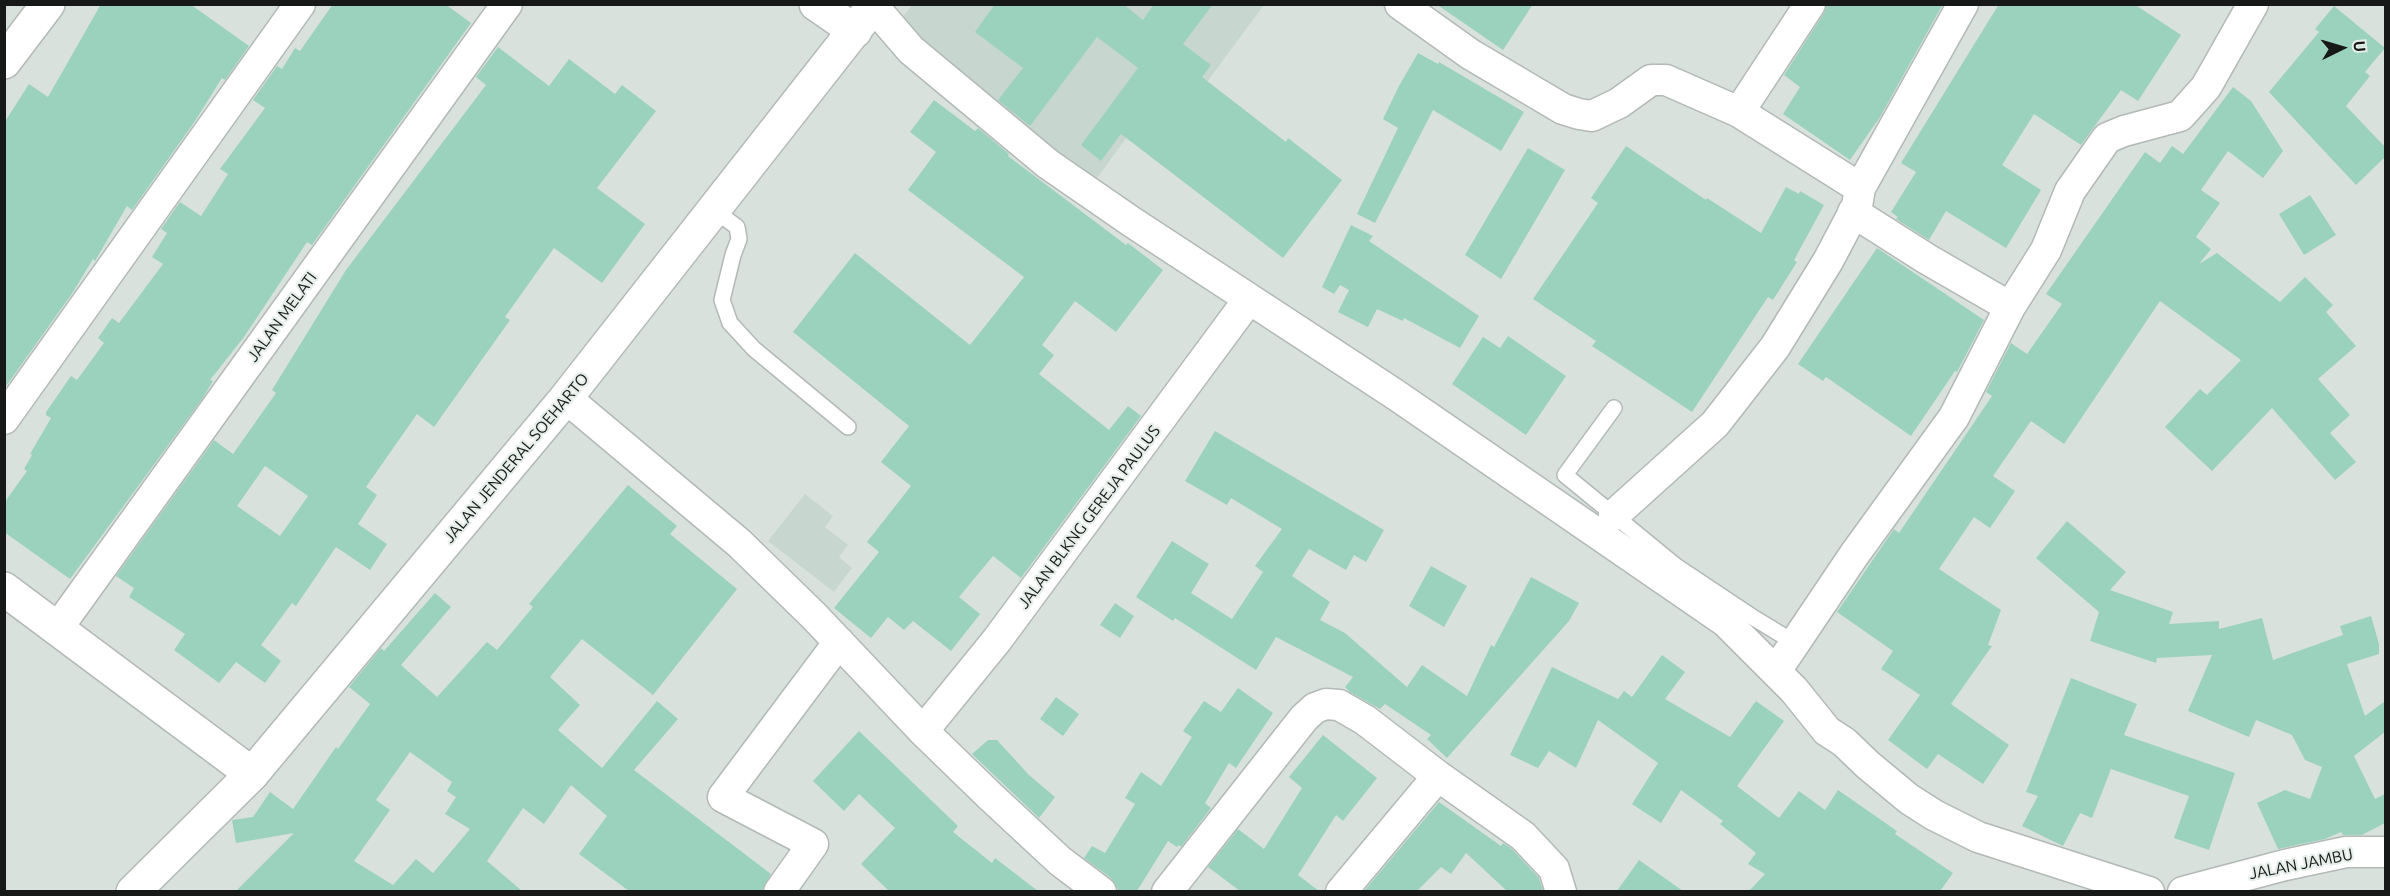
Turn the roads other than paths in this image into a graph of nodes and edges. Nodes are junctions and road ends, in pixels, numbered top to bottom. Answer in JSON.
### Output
{"nodes":[{"id":1,"x":48,"y":4,"type":"edge"},
{"id":2,"x":300,"y":4,"type":"edge"},
{"id":3,"x":816,"y":4,"type":"edge"},
{"id":4,"x":1400,"y":4,"type":"edge"},
{"id":5,"x":1810,"y":4,"type":"edge"},
{"id":6,"x":1963,"y":4,"type":"edge"},
{"id":7,"x":2253,"y":4,"type":"edge"},
{"id":8,"x":497,"y":8,"type":"edge"},
{"id":9,"x":868,"y":12,"type":"edge"},
{"id":10,"x":4,"y":62,"type":"edge"},
{"id":11,"x":1738,"y":112,"type":"junction"},
{"id":12,"x":1857,"y":200,"type":"junction"},
{"id":13,"x":714,"y":210,"type":"junction"},
{"id":14,"x":1249,"y":299,"type":"junction"},
{"id":15,"x":2010,"y":307,"type":"junction"},
{"id":16,"x":566,"y":398,"type":"junction"},
{"id":17,"x":1614,"y":408,"type":"dead end"},
{"id":18,"x":4,"y":419,"type":"edge"},
{"id":19,"x":848,"y":427,"type":"dead end"},
{"id":20,"x":1565,"y":475,"type":"junction"},
{"id":21,"x":1546,"y":498,"type":"junction"},
{"id":22,"x":1614,"y":515,"type":"junction"},
{"id":23,"x":4,"y":589,"type":"edge"},
{"id":24,"x":57,"y":629,"type":"junction"},
{"id":25,"x":839,"y":642,"type":"junction"},
{"id":26,"x":1795,"y":643,"type":"junction"},
{"id":27,"x":1776,"y":671,"type":"junction"},
{"id":28,"x":923,"y":731,"type":"junction"},
{"id":29,"x":252,"y":774,"type":"junction"},
{"id":30,"x":1438,"y":776,"type":"junction"},
{"id":31,"x":2385,"y":852,"type":"edge"},
{"id":32,"x":134,"y":891,"type":"edge"},
{"id":33,"x":779,"y":891,"type":"edge"},
{"id":34,"x":1101,"y":891,"type":"edge"},
{"id":35,"x":1167,"y":891,"type":"edge"},
{"id":36,"x":1341,"y":891,"type":"edge"},
{"id":37,"x":1561,"y":891,"type":"edge"},
{"id":38,"x":2149,"y":891,"type":"edge"},
{"id":39,"x":2183,"y":891,"type":"edge"}],
"edges":[{"from":1,"to":10,"type":"main road"},
{"from":2,"to":18,"type":"street"},
{"from":3,"to":9,"type":"main road"},
{"from":4,"to":11,"type":"street"},
{"from":5,"to":11,"type":"street"},
{"from":6,"to":12,"type":"street"},
{"from":7,"to":15,"type":"street"},
{"from":8,"to":24,"type":"street","name":"JALAN MELATI"},
{"from":9,"to":13,"type":"main road","name":"JALAN JENDERAL SOEHARTO"},
{"from":9,"to":14,"type":"street"},
{"from":11,"to":12,"type":"street"},
{"from":12,"to":15,"type":"street"},
{"from":12,"to":22,"type":"street"},
{"from":13,"to":16,"type":"main road","name":"JALAN JENDERAL SOEHARTO"},
{"from":13,"to":19,"type":"lane"},
{"from":14,"to":21,"type":"street"},
{"from":14,"to":28,"type":"street","name":"JALAN BLKNG GEREJA PAULUS"},
{"from":15,"to":26,"type":"street"},
{"from":16,"to":25,"type":"street"},
{"from":16,"to":29,"type":"main road","name":"JALAN JENDERAL SOEHARTO"},
{"from":17,"to":20,"type":"lane"},
{"from":20,"to":21,"type":"lane"},
{"from":20,"to":22,"type":"lane"},
{"from":21,"to":27,"type":"street"},
{"from":22,"to":26,"type":"lane"},
{"from":23,"to":24,"type":"main road"},
{"from":24,"to":29,"type":"main road"},
{"from":25,"to":28,"type":"street"},
{"from":25,"to":33,"type":"street"},
{"from":26,"to":27,"type":"street"},
{"from":27,"to":38,"type":"street"},
{"from":28,"to":34,"type":"street"},
{"from":29,"to":32,"type":"main road","name":"JALAN JENDERAL SOEHARTO"},
{"from":30,"to":35,"type":"street"},
{"from":30,"to":36,"type":"street"},
{"from":30,"to":37,"type":"street"},
{"from":31,"to":39,"type":"street","name":"JALAN JAMBU"}]}
